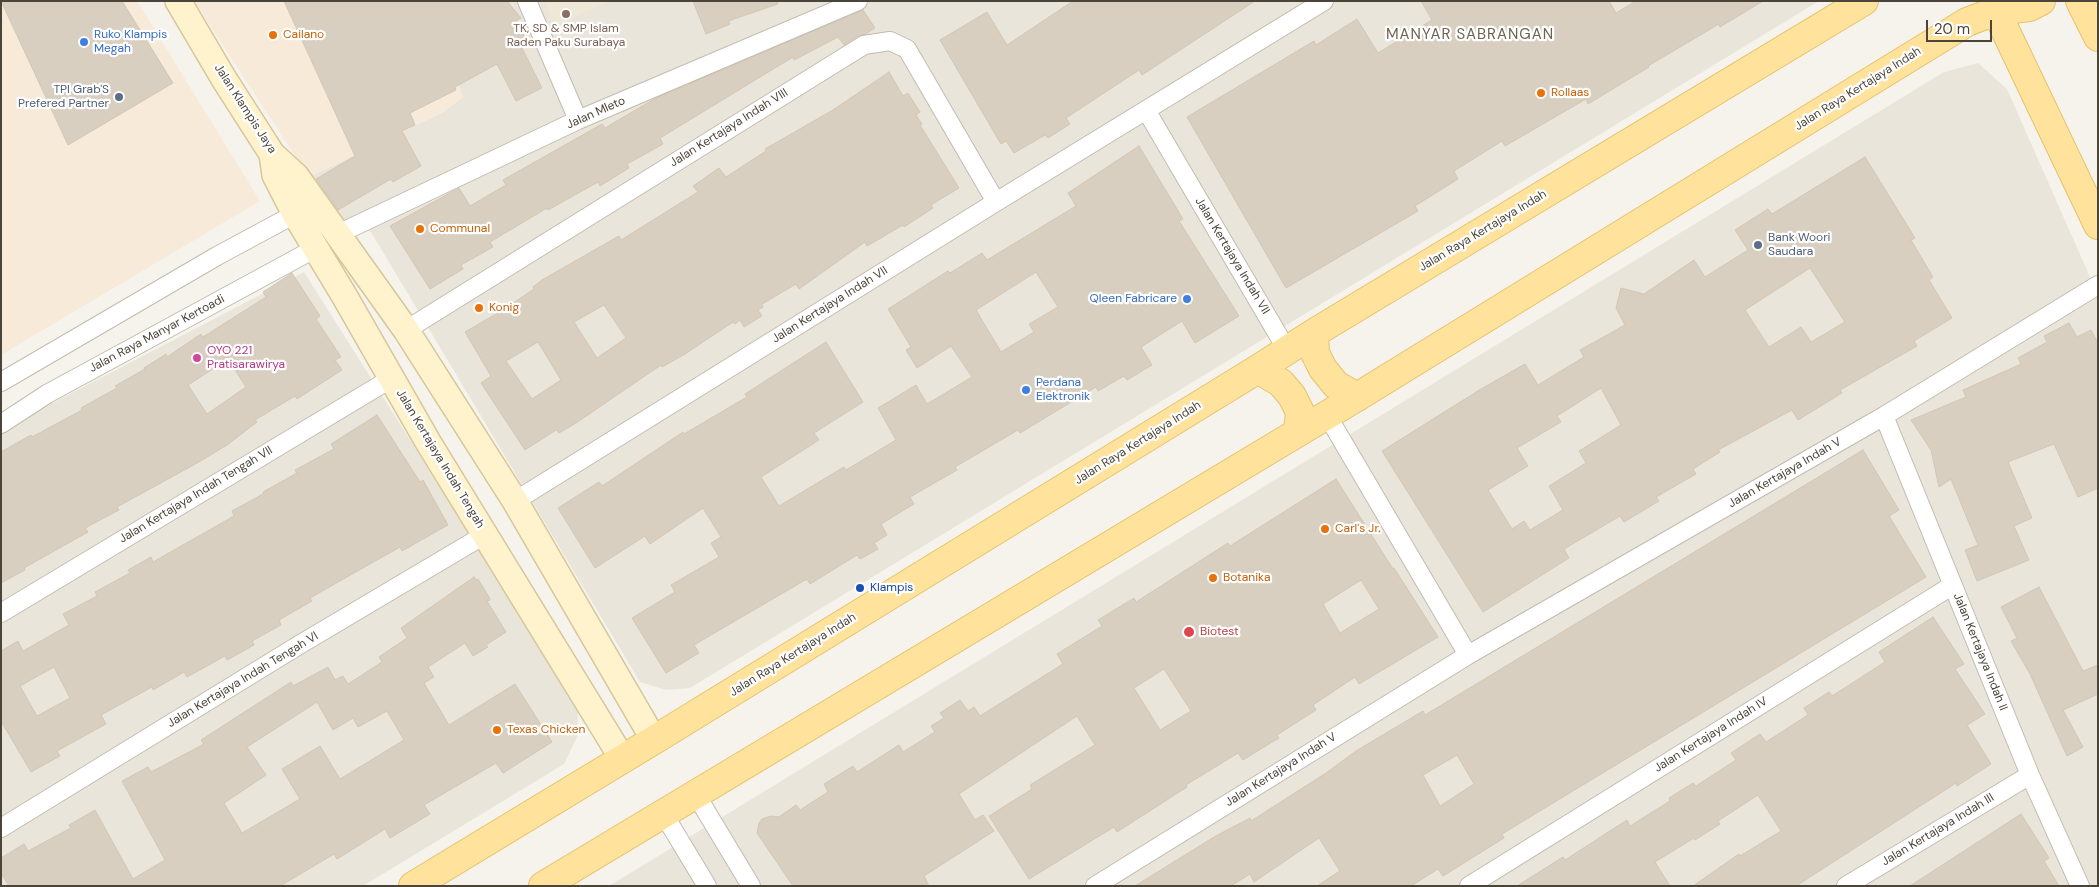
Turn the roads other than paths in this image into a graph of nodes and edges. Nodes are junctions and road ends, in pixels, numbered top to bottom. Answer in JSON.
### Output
{"nodes":[{"id":1,"x":178,"y":1,"type":"edge"},
{"id":2,"x":527,"y":1,"type":"edge"},
{"id":3,"x":858,"y":1,"type":"edge"},
{"id":4,"x":1324,"y":1,"type":"edge"},
{"id":5,"x":1864,"y":1,"type":"edge"},
{"id":6,"x":2041,"y":1,"type":"edge"},
{"id":7,"x":2080,"y":1,"type":"edge"},
{"id":8,"x":1996,"y":11,"type":"junction"},
{"id":9,"x":2098,"y":37,"type":"edge"},
{"id":10,"x":1146,"y":110,"type":"junction"},
{"id":11,"x":578,"y":120,"type":"junction"},
{"id":12,"x":996,"y":202,"type":"junction"},
{"id":13,"x":2098,"y":225,"type":"edge"},
{"id":14,"x":316,"y":228,"type":"junction"},
{"id":15,"x":372,"y":281,"type":"junction"},
{"id":16,"x":2098,"y":286,"type":"edge"},
{"id":17,"x":345,"y":297,"type":"junction"},
{"id":18,"x":406,"y":330,"type":"junction"},
{"id":19,"x":1314,"y":333,"type":"junction"},
{"id":20,"x":1287,"y":350,"type":"junction"},
{"id":21,"x":1258,"y":369,"type":"junction"},
{"id":22,"x":392,"y":378,"type":"junction"},
{"id":23,"x":1,"y":382,"type":"edge"},
{"id":24,"x":1357,"y":398,"type":"junction"},
{"id":25,"x":1327,"y":415,"type":"junction"},
{"id":26,"x":1884,"y":416,"type":"junction"},
{"id":27,"x":1,"y":424,"type":"edge"},
{"id":28,"x":1298,"y":432,"type":"junction"},
{"id":29,"x":515,"y":502,"type":"junction"},
{"id":30,"x":486,"y":534,"type":"junction"},
{"id":31,"x":1953,"y":585,"type":"junction"},
{"id":32,"x":1,"y":613,"type":"edge"},
{"id":33,"x":1468,"y":655,"type":"junction"},
{"id":34,"x":608,"y":663,"type":"junction"},
{"id":35,"x":576,"y":683,"type":"junction"},
{"id":36,"x":654,"y":740,"type":"junction"},
{"id":37,"x":622,"y":758,"type":"junction"},
{"id":38,"x":2030,"y":775,"type":"junction"},
{"id":39,"x":695,"y":793,"type":"junction"},
{"id":40,"x":663,"y":813,"type":"junction"},
{"id":41,"x":1,"y":828,"type":"edge"},
{"id":42,"x":413,"y":886,"type":"edge"},
{"id":43,"x":543,"y":886,"type":"edge"},
{"id":44,"x":707,"y":886,"type":"edge"},
{"id":45,"x":751,"y":886,"type":"edge"},
{"id":46,"x":1095,"y":886,"type":"edge"},
{"id":47,"x":1469,"y":886,"type":"edge"},
{"id":48,"x":1846,"y":886,"type":"edge"},
{"id":49,"x":2080,"y":886,"type":"edge"}],
"edges":[{"from":1,"to":14,"type":"main road","name":"Jalan Klampis Jaya"},
{"from":2,"to":11,"type":"street"},
{"from":3,"to":11,"type":"street","name":"Jalan Mleto"},
{"from":4,"to":10,"type":"street","name":"Jalan Kertajaya Indah VII"},
{"from":5,"to":19,"type":"main road","name":"Jalan Raya Kertajaya Indah"},
{"from":6,"to":8,"type":"main road","name":"Jalan Raya Kertajaya Indah"},
{"from":7,"to":9,"type":"main road"},
{"from":8,"to":13,"type":"main road"},
{"from":8,"to":24,"type":"main road","name":"Jalan Raya Kertajaya Indah"},
{"from":10,"to":12,"type":"street","name":"Jalan Kertajaya Indah VII"},
{"from":10,"to":20,"type":"street","name":"Jalan Kertajaya Indah VII"},
{"from":11,"to":14,"type":"street","name":"Jalan Mleto"},
{"from":12,"to":18,"type":"street","name":"Jalan Kertajaya Indah VIII"},
{"from":12,"to":29,"type":"street","name":"Jalan Kertajaya Indah VII"},
{"from":14,"to":15,"type":"main road"},
{"from":14,"to":17,"type":"main road","name":"Jalan Kertajaya Indah Tengah"},
{"from":14,"to":23,"type":"street"},
{"from":14,"to":27,"type":"street","name":"Jalan Raya Manyar Kertoadi"},
{"from":15,"to":17,"type":"main road"},
{"from":15,"to":18,"type":"main road"},
{"from":16,"to":26,"type":"street","name":"Jalan Kertajaya Indah V"},
{"from":17,"to":22,"type":"main road","name":"Jalan Kertajaya Indah Tengah"},
{"from":18,"to":29,"type":"main road"},
{"from":19,"to":20,"type":"main road","name":"Jalan Raya Kertajaya Indah"},
{"from":19,"to":24,"type":"main road"},
{"from":20,"to":21,"type":"main road","name":"Jalan Raya Kertajaya Indah"},
{"from":21,"to":28,"type":"main road"},
{"from":21,"to":36,"type":"main road","name":"Jalan Raya Kertajaya Indah"},
{"from":22,"to":30,"type":"main road","name":"Jalan Kertajaya Indah Tengah"},
{"from":22,"to":32,"type":"street","name":"Jalan Kertajaya Indah Tengah VII"},
{"from":24,"to":25,"type":"main road","name":"Jalan Raya Kertajaya Indah"},
{"from":25,"to":28,"type":"main road","name":"Jalan Raya Kertajaya Indah"},
{"from":25,"to":33,"type":"street"},
{"from":26,"to":31,"type":"street","name":"Jalan Kertajaya Indah II"},
{"from":26,"to":33,"type":"street","name":"Jalan Kertajaya Indah V"},
{"from":28,"to":39,"type":"main road","name":"Jalan Raya Kertajaya Indah"},
{"from":29,"to":34,"type":"main road"},
{"from":30,"to":35,"type":"main road","name":"Jalan Kertajaya Indah Tengah"},
{"from":30,"to":41,"type":"street","name":"Jalan Kertajaya Indah Tengah VI"},
{"from":31,"to":38,"type":"street","name":"Jalan Kertajaya Indah II"},
{"from":31,"to":47,"type":"street","name":"Jalan Kertajaya Indah IV"},
{"from":33,"to":46,"type":"street","name":"Jalan Kertajaya Indah V"},
{"from":34,"to":35,"type":"main road"},
{"from":34,"to":36,"type":"main road"},
{"from":35,"to":37,"type":"main road","name":"Jalan Kertajaya Indah Tengah"},
{"from":36,"to":37,"type":"main road","name":"Jalan Raya Kertajaya Indah"},
{"from":37,"to":42,"type":"main road","name":"Jalan Raya Kertajaya Indah"},
{"from":38,"to":48,"type":"street","name":"Jalan Kertajaya Indah III"},
{"from":38,"to":49,"type":"street","name":"Jalan Kertajaya Indah II"},
{"from":39,"to":40,"type":"main road","name":"Jalan Raya Kertajaya Indah"},
{"from":39,"to":45,"type":"street"},
{"from":40,"to":43,"type":"main road","name":"Jalan Raya Kertajaya Indah"},
{"from":40,"to":44,"type":"street"}]}
